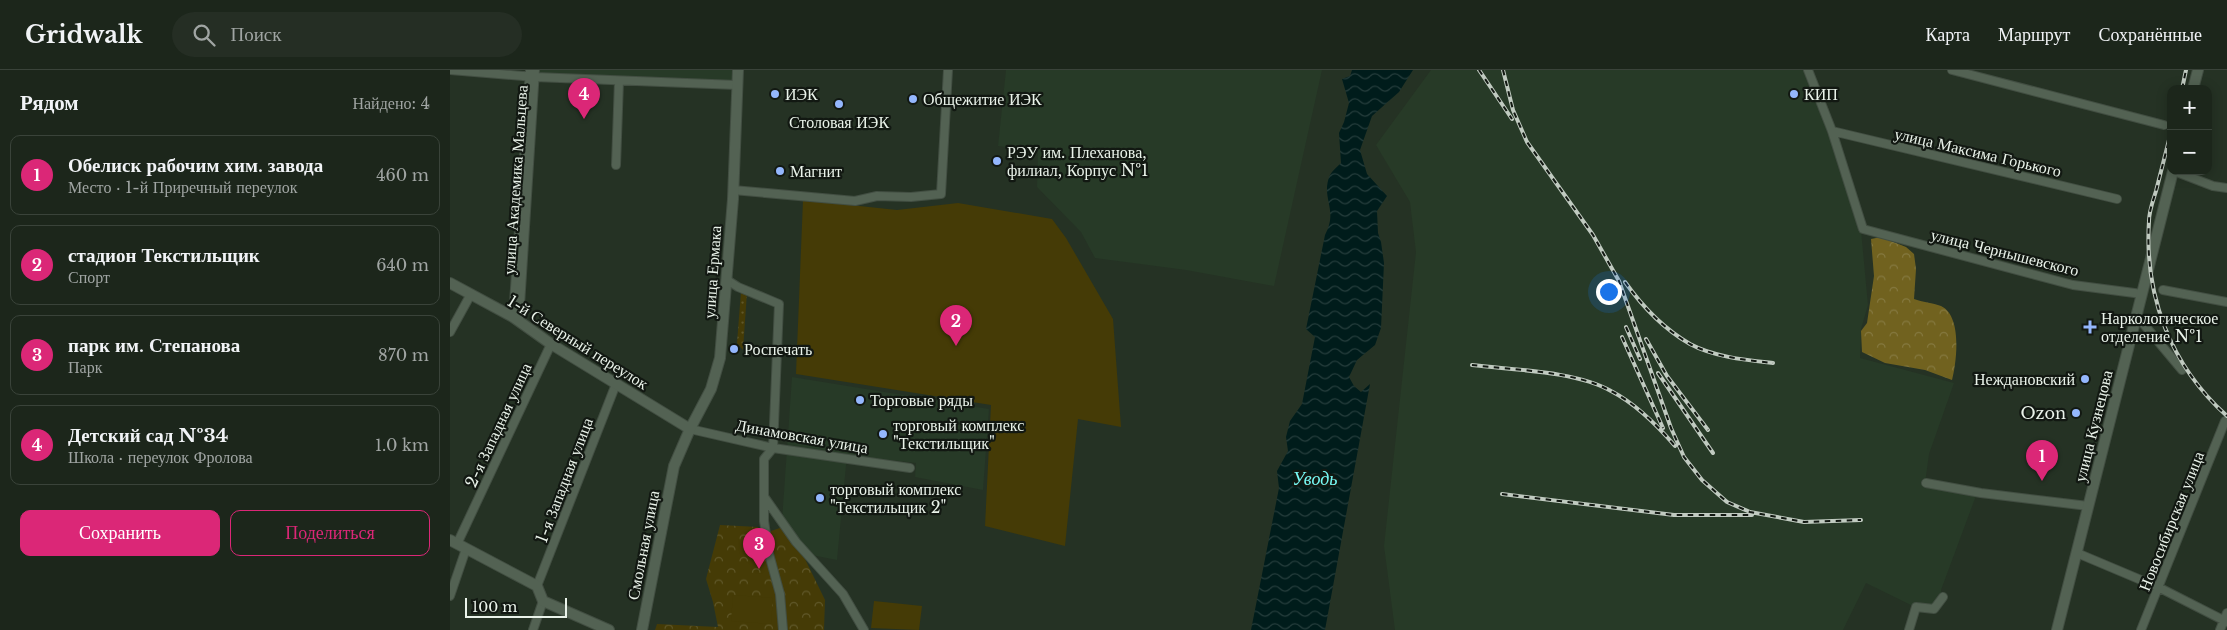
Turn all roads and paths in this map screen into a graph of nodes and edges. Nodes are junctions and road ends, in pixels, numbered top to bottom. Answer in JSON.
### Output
{"nodes":[{"id":1,"x":450,"y":70,"type":"edge"},
{"id":2,"x":738,"y":70,"type":"edge"},
{"id":3,"x":948,"y":70,"type":"edge"},
{"id":4,"x":1808,"y":70,"type":"edge"},
{"id":5,"x":1952,"y":70,"type":"edge"},
{"id":6,"x":2198,"y":70,"type":"edge"},
{"id":7,"x":532,"y":73,"type":"edge"},
{"id":8,"x":619,"y":80,"type":"junction"},
{"id":9,"x":737,"y":85,"type":"junction"},
{"id":10,"x":2194,"y":85,"type":"edge"},
{"id":11,"x":2164,"y":125,"type":"dead end"},
{"id":12,"x":1832,"y":131,"type":"junction"},
{"id":13,"x":616,"y":165,"type":"dead end"},
{"id":14,"x":2172,"y":175,"type":"edge"},
{"id":15,"x":2184,"y":175,"type":"edge"},
{"id":16,"x":2227,"y":188,"type":"edge"},
{"id":17,"x":733,"y":190,"type":"junction"},
{"id":18,"x":2117,"y":199,"type":"dead end"},
{"id":19,"x":727,"y":280,"type":"junction"},
{"id":20,"x":450,"y":283,"type":"edge"},
{"id":21,"x":2163,"y":290,"type":"dead end"},
{"id":22,"x":471,"y":294,"type":"junction"},
{"id":23,"x":2142,"y":294,"type":"junction"},
{"id":24,"x":2227,"y":302,"type":"edge"},
{"id":25,"x":2136,"y":315,"type":"junction"},
{"id":26,"x":516,"y":319,"type":"junction"},
{"id":27,"x":450,"y":332,"type":"edge"},
{"id":28,"x":551,"y":344,"type":"junction"},
{"id":29,"x":2182,"y":370,"type":"dead end"},
{"id":30,"x":616,"y":384,"type":"junction"},
{"id":31,"x":2226,"y":422,"type":"edge"},
{"id":32,"x":690,"y":429,"type":"junction"},
{"id":33,"x":773,"y":448,"type":"junction"},
{"id":34,"x":674,"y":466,"type":"joint"},
{"id":35,"x":910,"y":468,"type":"dead end"},
{"id":36,"x":1926,"y":483,"type":"dead end"},
{"id":37,"x":765,"y":498,"type":"junction"},
{"id":38,"x":2088,"y":506,"type":"junction"},
{"id":39,"x":453,"y":542,"type":"edge"},
{"id":40,"x":466,"y":549,"type":"junction"},
{"id":41,"x":2077,"y":553,"type":"junction"},
{"id":42,"x":537,"y":586,"type":"junction"},
{"id":43,"x":2160,"y":588,"type":"junction"},
{"id":44,"x":450,"y":596,"type":"edge"},
{"id":45,"x":1943,"y":598,"type":"dead end"},
{"id":46,"x":543,"y":601,"type":"junction"},
{"id":47,"x":2226,"y":618,"type":"edge"},
{"id":48,"x":533,"y":630,"type":"edge"},
{"id":49,"x":609,"y":630,"type":"edge"},
{"id":50,"x":642,"y":630,"type":"edge"},
{"id":51,"x":782,"y":630,"type":"edge"},
{"id":52,"x":864,"y":630,"type":"edge"},
{"id":53,"x":1909,"y":630,"type":"edge"},
{"id":54,"x":2057,"y":630,"type":"edge"},
{"id":55,"x":2141,"y":630,"type":"edge"},
{"id":56,"x":2220,"y":630,"type":"edge"}],
"edges":[{"from":1,"to":7,"type":"street"},
{"from":2,"to":9,"type":"main road","name":"улица Ермака"},
{"from":3,"to":17,"type":"street"},
{"from":4,"to":12,"type":"street"},
{"from":5,"to":11,"type":"street"},
{"from":6,"to":10,"type":"main road"},
{"from":7,"to":8,"type":"street"},
{"from":7,"to":26,"type":"street","name":"улица Академика Мальцева"},
{"from":8,"to":9,"type":"street"},
{"from":8,"to":13,"type":"street"},
{"from":9,"to":17,"type":"main road","name":"улица Ермака"},
{"from":12,"to":18,"type":"street","name":"улица Максима Горького"},
{"from":12,"to":23,"type":"street","name":"улица Чернышевского"},
{"from":14,"to":23,"type":"main road","name":"улица Кузнецова"},
{"from":15,"to":16,"type":"street"},
{"from":17,"to":19,"type":"main road","name":"улица Ермака"},
{"from":19,"to":32,"type":"main road","name":"улица Ермака"},
{"from":19,"to":33,"type":"street"},
{"from":20,"to":22,"type":"main road","name":"1-й Северный переулок"},
{"from":21,"to":24,"type":"street"},
{"from":22,"to":26,"type":"main road","name":"1-й Северный переулок"},
{"from":22,"to":27,"type":"street"},
{"from":23,"to":25,"type":"main road","name":"улица Кузнецова"},
{"from":25,"to":29,"type":"street"},
{"from":25,"to":38,"type":"main road","name":"улица Кузнецова"},
{"from":26,"to":28,"type":"main road","name":"1-й Северный переулок"},
{"from":28,"to":30,"type":"main road","name":"1-й Северный переулок"},
{"from":28,"to":39,"type":"street","name":"2-я Западная улица"},
{"from":30,"to":32,"type":"main road","name":"1-й Северный переулок"},
{"from":30,"to":42,"type":"street","name":"1-я Западная улица"},
{"from":31,"to":43,"type":"street","name":"Новосибирская улица"},
{"from":32,"to":33,"type":"street","name":"Динамовская улица"},
{"from":32,"to":34,"type":"main road","name":"улица Ермака"},
{"from":33,"to":35,"type":"street","name":"Динамовская улица"},
{"from":33,"to":37,"type":"street"},
{"from":34,"to":50,"type":"main road","name":"Смольная улица"},
{"from":36,"to":38,"type":"street"},
{"from":37,"to":51,"type":"street"},
{"from":37,"to":52,"type":"street"},
{"from":38,"to":41,"type":"main road","name":"улица Кузнецова"},
{"from":39,"to":40,"type":"main road"},
{"from":40,"to":42,"type":"main road"},
{"from":40,"to":44,"type":"street"},
{"from":41,"to":43,"type":"street"},
{"from":41,"to":54,"type":"main road","name":"улица Кузнецова"},
{"from":42,"to":46,"type":"main road"},
{"from":43,"to":47,"type":"street"},
{"from":43,"to":55,"type":"street","name":"Новосибирская улица"},
{"from":45,"to":53,"type":"street"},
{"from":46,"to":48,"type":"street"},
{"from":46,"to":49,"type":"main road"},
{"from":47,"to":56,"type":"street"}]}
